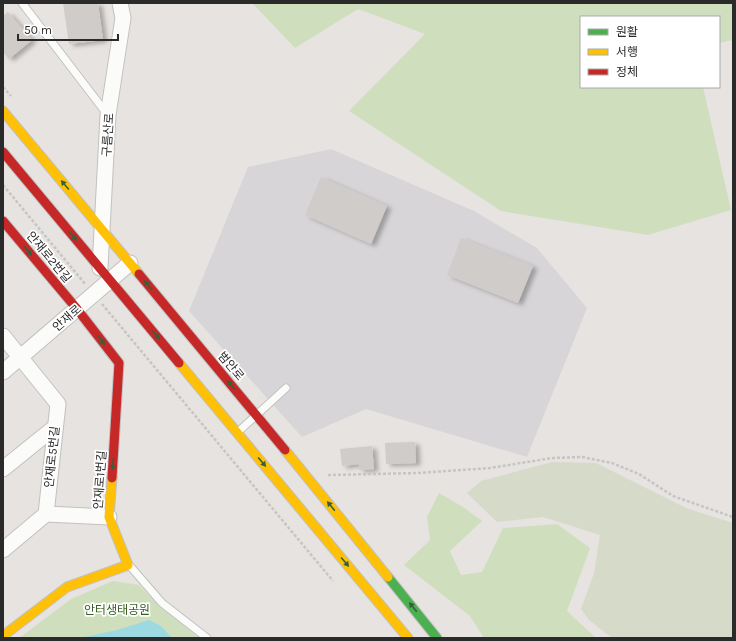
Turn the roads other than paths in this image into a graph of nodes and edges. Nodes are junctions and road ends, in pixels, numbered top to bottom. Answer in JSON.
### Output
{"nodes":[{"id":1,"x":22,"y":3,"type":"edge"},
{"id":2,"x":120,"y":3,"type":"edge"},
{"id":3,"x":3,"y":111,"type":"edge"},
{"id":4,"x":108,"y":115,"type":"junction"},
{"id":5,"x":3,"y":152,"type":"edge"},
{"id":6,"x":3,"y":221,"type":"edge"},
{"id":7,"x":102,"y":229,"type":"junction"},
{"id":8,"x":130,"y":263,"type":"junction"},
{"id":9,"x":100,"y":268,"type":"junction"},
{"id":10,"x":110,"y":281,"type":"junction"},
{"id":11,"x":77,"y":309,"type":"junction"},
{"id":12,"x":3,"y":336,"type":"edge"},
{"id":13,"x":21,"y":357,"type":"junction"},
{"id":14,"x":3,"y":372,"type":"edge"},
{"id":15,"x":286,"y":388,"type":"dead end"},
{"id":16,"x":256,"y":415,"type":"junction"},
{"id":17,"x":55,"y":427,"type":"junction"},
{"id":18,"x":237,"y":432,"type":"junction"},
{"id":19,"x":3,"y":470,"type":"edge"},
{"id":20,"x":46,"y":514,"type":"junction"},
{"id":21,"x":110,"y":517,"type":"junction"},
{"id":22,"x":3,"y":550,"type":"edge"},
{"id":23,"x":128,"y":565,"type":"junction"},
{"id":24,"x":3,"y":636,"type":"edge"},
{"id":25,"x":206,"y":638,"type":"edge"},
{"id":26,"x":408,"y":638,"type":"edge"},
{"id":27,"x":437,"y":638,"type":"edge"}],
"edges":[{"from":1,"to":4,"type":"lane"},
{"from":2,"to":4,"type":"street","name":"구름산로"},
{"from":7,"to":3,"type":"main road","name":"범안로","one_way":true},
{"from":4,"to":7,"type":"street","name":"구름산로"},
{"from":5,"to":9,"type":"main road","one_way":true},
{"from":6,"to":11,"type":"main road","name":"안재로2번길","one_way":true},
{"from":7,"to":8,"type":"main road","name":"범안로"},
{"from":7,"to":9,"type":"street","name":"구름산로"},
{"from":8,"to":10,"type":"street","name":"안재로"},
{"from":16,"to":8,"type":"main road","name":"범안로","one_way":true},
{"from":9,"to":10,"type":"main road"},
{"from":10,"to":11,"type":"street","name":"안재로"},
{"from":10,"to":18,"type":"main road","one_way":true},
{"from":11,"to":13,"type":"street","name":"안재로"},
{"from":11,"to":21,"type":"main road","name":"안재로1번길","one_way":true},
{"from":12,"to":13,"type":"street","name":"안재로5번길"},
{"from":13,"to":14,"type":"street","name":"안재로"},
{"from":13,"to":17,"type":"street","name":"안재로5번길"},
{"from":15,"to":16,"type":"lane"},
{"from":16,"to":18,"type":"lane"},
{"from":27,"to":16,"type":"main road","name":"범안로","one_way":true},
{"from":17,"to":19,"type":"street"},
{"from":17,"to":20,"type":"street","name":"안재로5번길"},
{"from":18,"to":26,"type":"main road","one_way":true},
{"from":20,"to":21,"type":"street"},
{"from":20,"to":22,"type":"street"},
{"from":21,"to":23,"type":"main road","name":"안재로1번길"},
{"from":23,"to":24,"type":"main road"},
{"from":23,"to":25,"type":"lane"}]}
